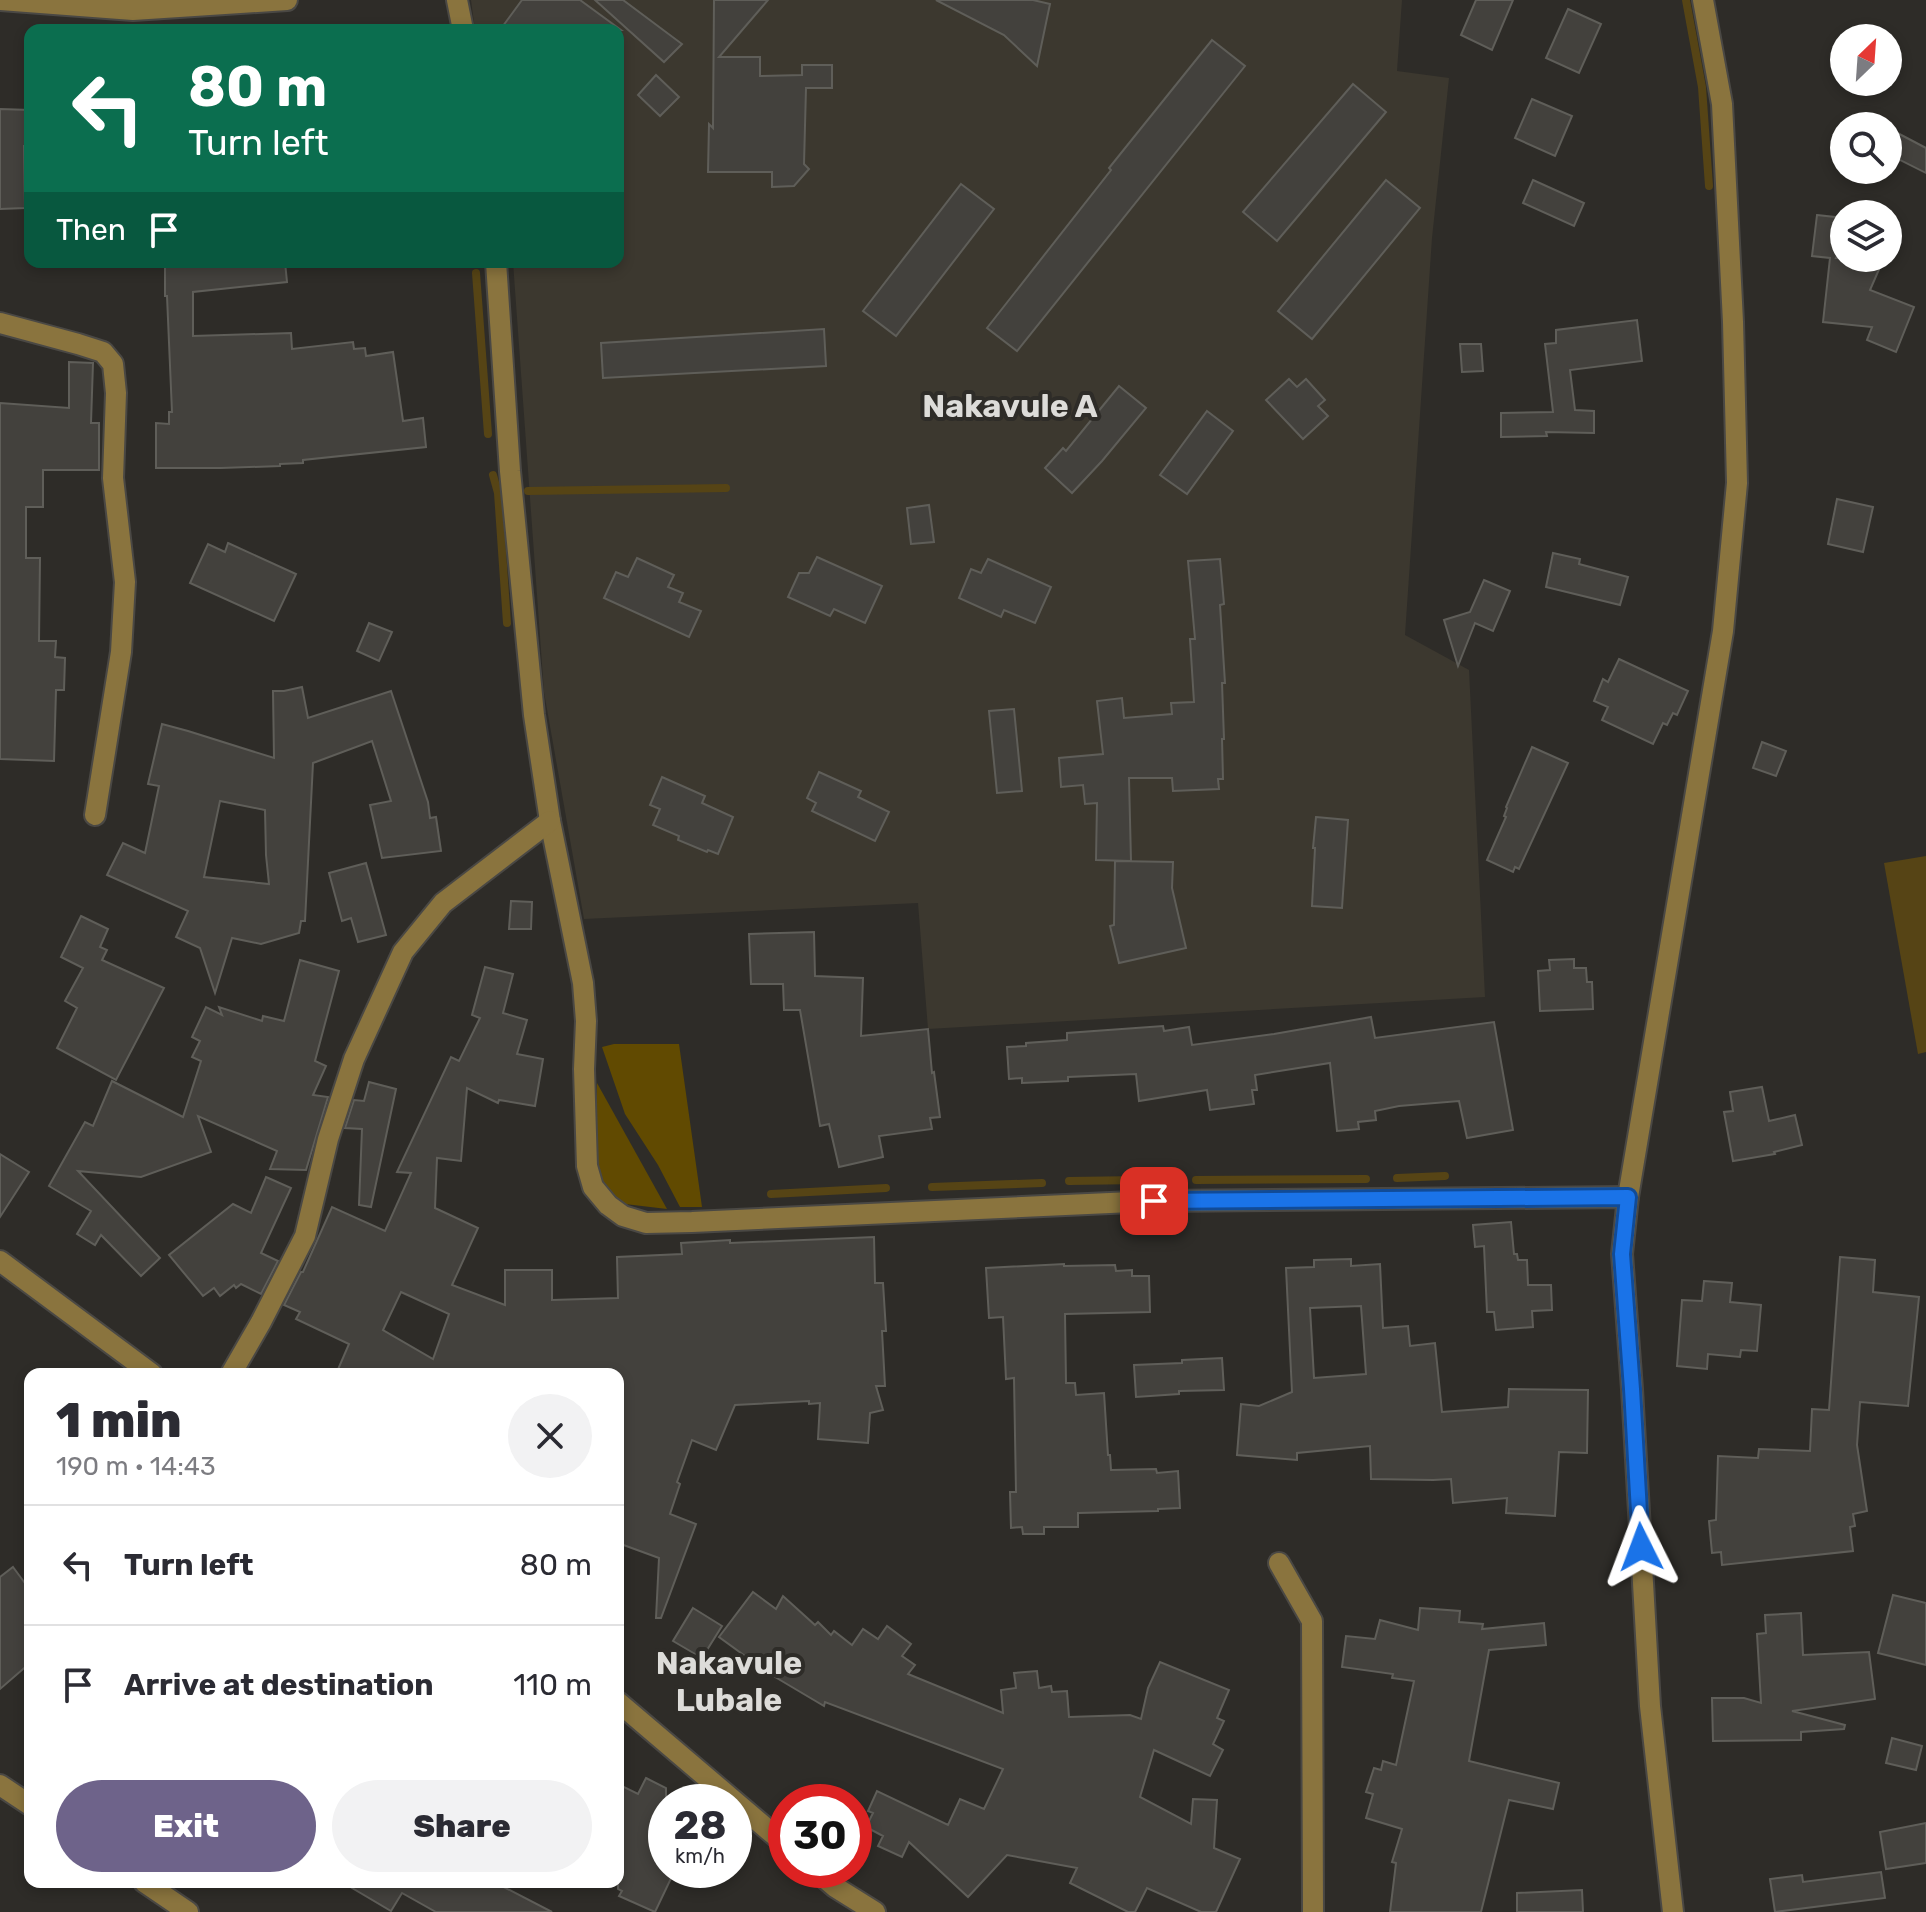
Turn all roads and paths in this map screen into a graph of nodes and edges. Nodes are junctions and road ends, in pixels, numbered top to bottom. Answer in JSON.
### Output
{"nodes":[{"id":1,"x":0,"y":0,"type":"edge"},
{"id":2,"x":287,"y":0,"type":"edge"},
{"id":3,"x":457,"y":0,"type":"edge"},
{"id":4,"x":1703,"y":0,"type":"edge"},
{"id":5,"x":462,"y":24,"type":"edge"},
{"id":6,"x":496,"y":268,"type":"edge"},
{"id":7,"x":0,"y":323,"type":"edge"},
{"id":8,"x":95,"y":815,"type":"dead end"},
{"id":9,"x":550,"y":821,"type":"junction"},
{"id":10,"x":1628,"y":1197,"type":"junction"},
{"id":11,"x":0,"y":1261,"type":"edge"},
{"id":12,"x":144,"y":1368,"type":"edge"},
{"id":13,"x":234,"y":1368,"type":"edge"},
{"id":14,"x":1279,"y":1563,"type":"dead end"},
{"id":15,"x":624,"y":1707,"type":"edge"},
{"id":16,"x":0,"y":1785,"type":"edge"},
{"id":17,"x":24,"y":1801,"type":"edge"},
{"id":18,"x":768,"y":1830,"type":"edge"},
{"id":19,"x":153,"y":1888,"type":"edge"},
{"id":20,"x":837,"y":1888,"type":"edge"},
{"id":21,"x":188,"y":1912,"type":"edge"},
{"id":22,"x":875,"y":1912,"type":"edge"},
{"id":23,"x":1313,"y":1912,"type":"edge"},
{"id":24,"x":1673,"y":1912,"type":"edge"}],
"edges":[{"from":1,"to":2,"type":"street"},
{"from":3,"to":5,"type":"street"},
{"from":4,"to":10,"type":"street"},
{"from":6,"to":9,"type":"street"},
{"from":7,"to":8,"type":"street"},
{"from":9,"to":10,"type":"street"},
{"from":9,"to":13,"type":"street"},
{"from":10,"to":24,"type":"street"},
{"from":11,"to":12,"type":"street"},
{"from":14,"to":23,"type":"street"},
{"from":15,"to":18,"type":"street"},
{"from":16,"to":17,"type":"street"},
{"from":19,"to":21,"type":"street"},
{"from":20,"to":22,"type":"street"}]}
